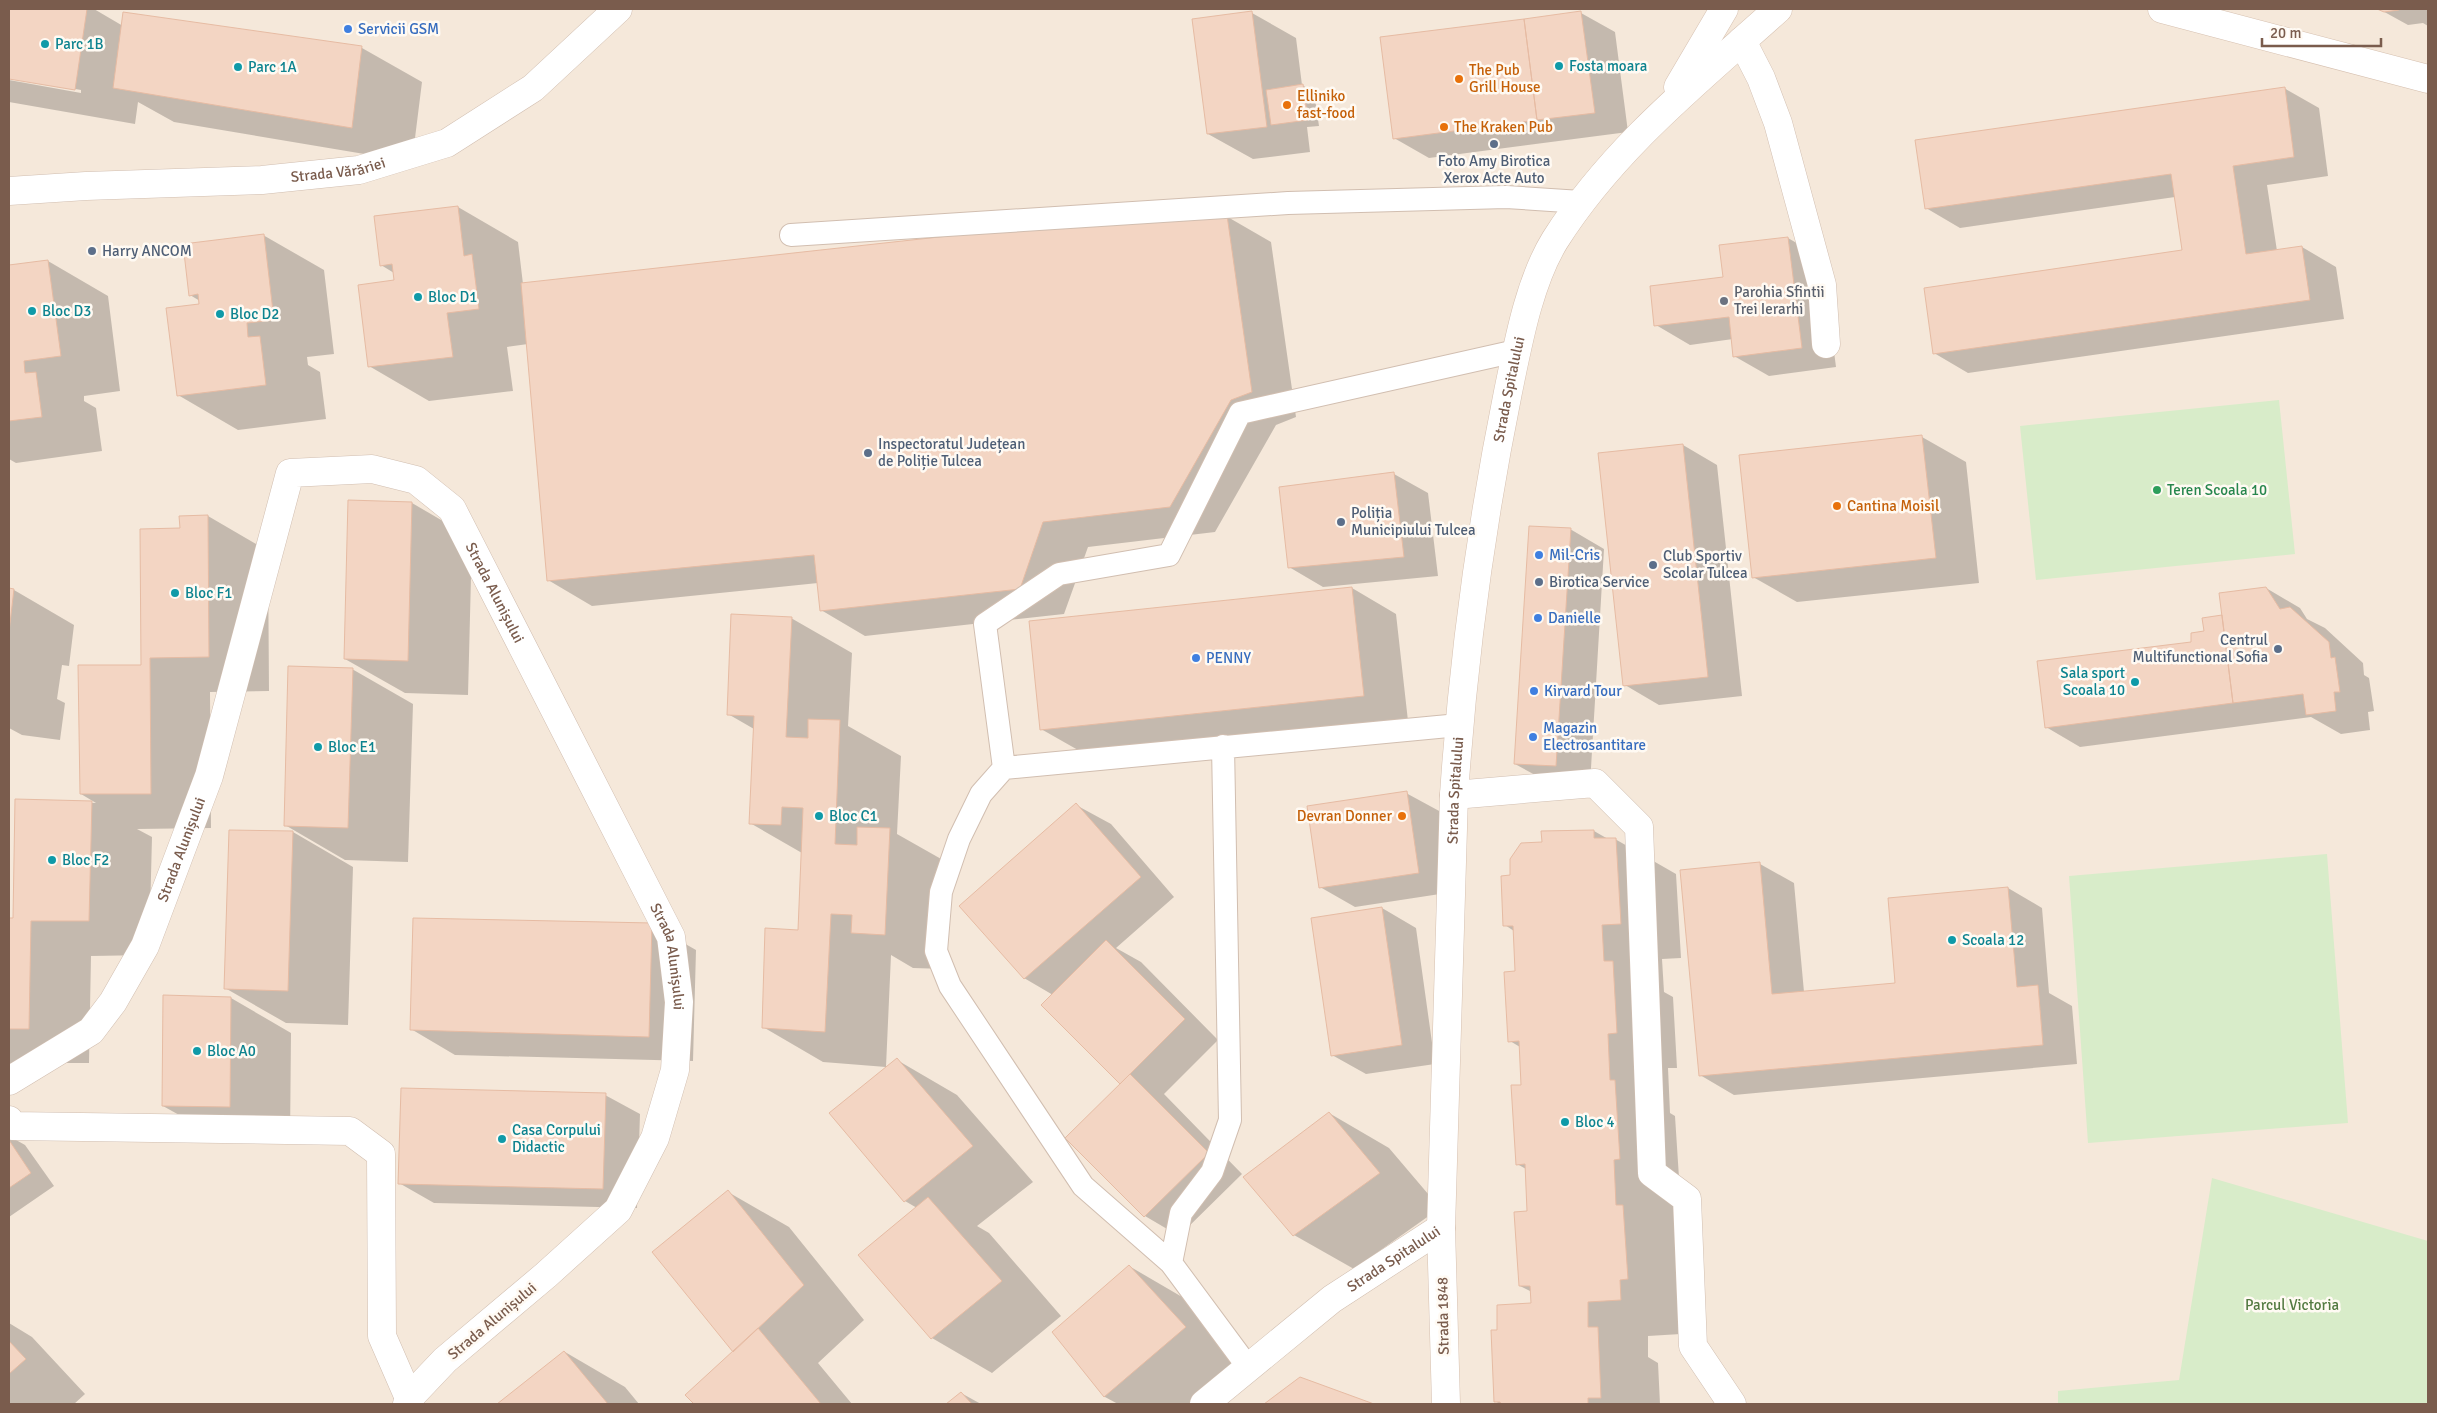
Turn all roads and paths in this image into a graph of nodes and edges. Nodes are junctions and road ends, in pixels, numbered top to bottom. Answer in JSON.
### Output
{"nodes":[{"id":1,"x":618,"y":9,"type":"edge"},
{"id":2,"x":1724,"y":9,"type":"edge"},
{"id":3,"x":1778,"y":9,"type":"edge"},
{"id":4,"x":2162,"y":9,"type":"edge"},
{"id":5,"x":1742,"y":41,"type":"junction"},
{"id":6,"x":2428,"y":79,"type":"edge"},
{"id":7,"x":1666,"y":108,"type":"junction"},
{"id":8,"x":9,"y":191,"type":"edge"},
{"id":9,"x":1581,"y":202,"type":"junction"},
{"id":10,"x":791,"y":235,"type":"dead end"},
{"id":11,"x":1826,"y":344,"type":"dead end"},
{"id":12,"x":1516,"y":351,"type":"junction"},
{"id":13,"x":1459,"y":725,"type":"junction"},
{"id":14,"x":1223,"y":746,"type":"junction"},
{"id":15,"x":1004,"y":768,"type":"junction"},
{"id":16,"x":1454,"y":795,"type":"junction"},
{"id":17,"x":9,"y":1081,"type":"edge"},
{"id":18,"x":9,"y":1120,"type":"edge"},
{"id":19,"x":1441,"y":1228,"type":"junction"},
{"id":20,"x":1171,"y":1263,"type":"junction"},
{"id":21,"x":1248,"y":1367,"type":"junction"},
{"id":22,"x":408,"y":1401,"type":"edge"},
{"id":23,"x":1204,"y":1404,"type":"edge"},
{"id":24,"x":1446,"y":1404,"type":"edge"},
{"id":25,"x":1732,"y":1404,"type":"edge"}],
"edges":[{"from":1,"to":8,"type":"street","name":"Strada Vărăriei"},
{"from":2,"to":7,"type":"street","name":"Strada Spitalului"},
{"from":3,"to":5,"type":"street","name":"Strada Spitalului"},
{"from":4,"to":6,"type":"street"},
{"from":5,"to":7,"type":"street","name":"Strada Spitalului"},
{"from":5,"to":11,"type":"street"},
{"from":7,"to":9,"type":"street","name":"Strada Spitalului"},
{"from":9,"to":10,"type":"lane"},
{"from":9,"to":12,"type":"street","name":"Strada Spitalului"},
{"from":12,"to":13,"type":"street","name":"Strada Spitalului"},
{"from":12,"to":15,"type":"lane"},
{"from":13,"to":14,"type":"lane"},
{"from":13,"to":16,"type":"street","name":"Strada Spitalului"},
{"from":14,"to":15,"type":"lane"},
{"from":14,"to":20,"type":"lane"},
{"from":15,"to":20,"type":"lane"},
{"from":16,"to":19,"type":"street","name":"Strada Spitalului"},
{"from":16,"to":25,"type":"street"},
{"from":17,"to":22,"type":"street","name":"Strada Alunișului"},
{"from":18,"to":22,"type":"street"},
{"from":19,"to":21,"type":"street","name":"Strada Spitalului"},
{"from":19,"to":24,"type":"street","name":"Strada 1848"},
{"from":20,"to":21,"type":"lane"},
{"from":21,"to":23,"type":"street","name":"Strada Spitalului"}]}
